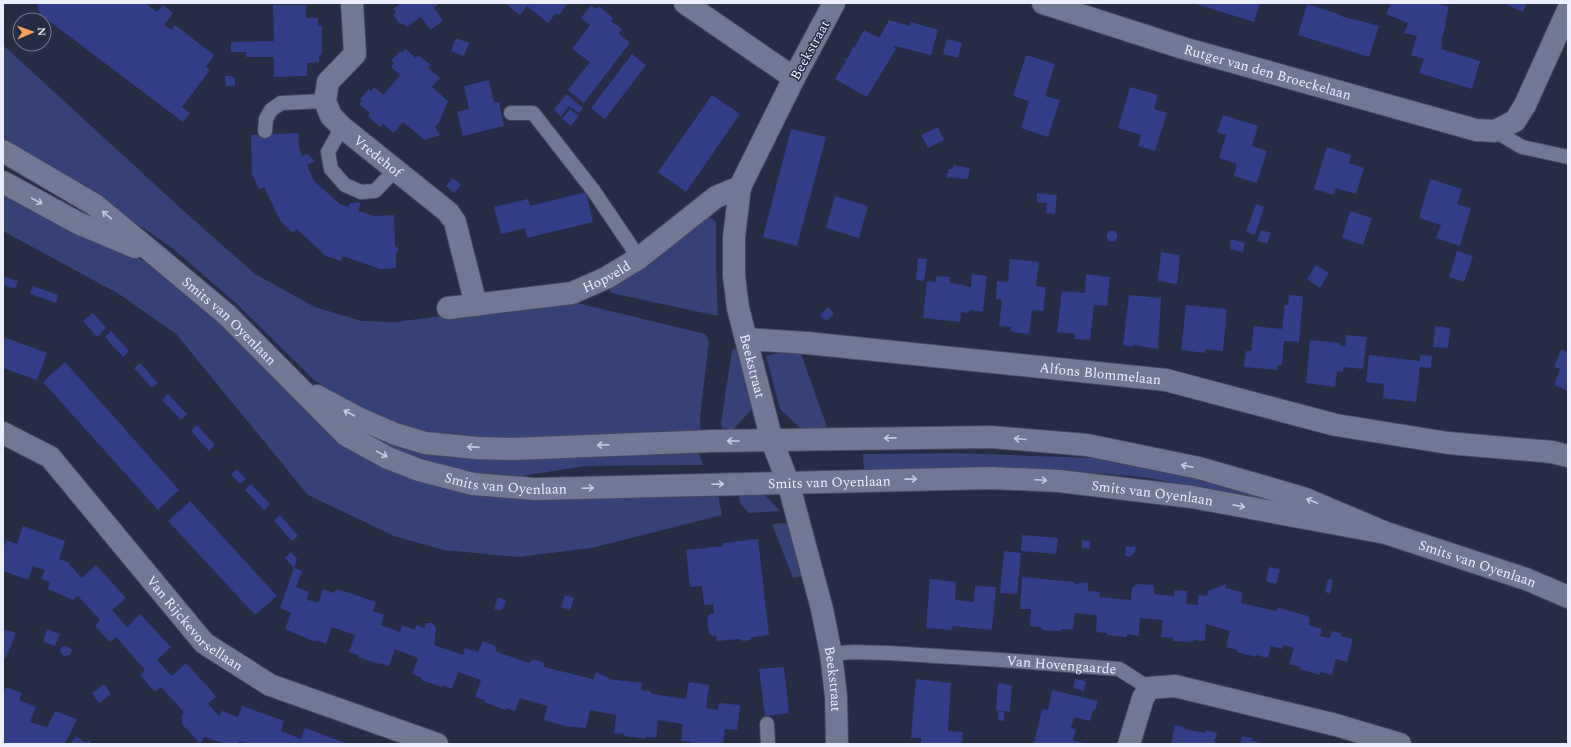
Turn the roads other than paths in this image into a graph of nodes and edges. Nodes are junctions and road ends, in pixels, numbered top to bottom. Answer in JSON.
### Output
{"nodes":[{"id":1,"x":352,"y":3,"type":"edge"},
{"id":2,"x":685,"y":3,"type":"edge"},
{"id":3,"x":834,"y":3,"type":"edge"},
{"id":4,"x":1043,"y":3,"type":"edge"},
{"id":5,"x":1568,"y":10,"type":"edge"},
{"id":6,"x":794,"y":78,"type":"junction"},
{"id":7,"x":326,"y":101,"type":"junction"},
{"id":8,"x":511,"y":113,"type":"dead end"},
{"id":9,"x":342,"y":127,"type":"junction"},
{"id":10,"x":265,"y":131,"type":"dead end"},
{"id":11,"x":1495,"y":131,"type":"junction"},
{"id":12,"x":3,"y":151,"type":"edge"},
{"id":13,"x":1568,"y":157,"type":"edge"},
{"id":14,"x":395,"y":170,"type":"junction"},
{"id":15,"x":3,"y":182,"type":"edge"},
{"id":16,"x":740,"y":187,"type":"junction"},
{"id":17,"x":159,"y":258,"type":"junction"},
{"id":18,"x":639,"y":258,"type":"junction"},
{"id":19,"x":476,"y":305,"type":"junction"},
{"id":20,"x":448,"y":308,"type":"dead end"},
{"id":21,"x":746,"y":339,"type":"junction"},
{"id":22,"x":298,"y":386,"type":"junction"},
{"id":23,"x":3,"y":432,"type":"edge"},
{"id":24,"x":772,"y":441,"type":"junction"},
{"id":25,"x":1568,"y":456,"type":"edge"},
{"id":26,"x":788,"y":482,"type":"junction"},
{"id":27,"x":1386,"y":533,"type":"junction"},
{"id":28,"x":1568,"y":597,"type":"edge"},
{"id":29,"x":831,"y":654,"type":"junction"},
{"id":30,"x":1149,"y":688,"type":"junction"},
{"id":31,"x":767,"y":724,"type":"dead end"},
{"id":32,"x":437,"y":744,"type":"edge"},
{"id":33,"x":768,"y":744,"type":"edge"},
{"id":34,"x":837,"y":744,"type":"edge"},
{"id":35,"x":1129,"y":744,"type":"edge"},
{"id":36,"x":1400,"y":744,"type":"edge"}],
"edges":[{"from":1,"to":7,"type":"street"},
{"from":2,"to":6,"type":"street"},
{"from":3,"to":6,"type":"street","name":"Beekstraat"},
{"from":4,"to":11,"type":"street","name":"Rutger van den Broeckelaan"},
{"from":5,"to":11,"type":"street"},
{"from":6,"to":16,"type":"street","name":"Beekstraat"},
{"from":7,"to":9,"type":"street","name":"Vredehof"},
{"from":7,"to":10,"type":"lane"},
{"from":8,"to":18,"type":"lane"},
{"from":9,"to":14,"type":"street","name":"Vredehof"},
{"from":9,"to":14,"type":"lane"},
{"from":11,"to":13,"type":"lane"},
{"from":17,"to":12,"type":"street","name":"Smits van Oyenlaan","one_way":true},
{"from":14,"to":19,"type":"street","name":"Vredehof"},
{"from":15,"to":17,"type":"street","name":"Smits van Oyenlaan","one_way":true},
{"from":16,"to":18,"type":"street","name":"Hopveld"},
{"from":16,"to":21,"type":"street","name":"Beekstraat"},
{"from":17,"to":22,"type":"street","name":"Smits van Oyenlaan"},
{"from":18,"to":19,"type":"street","name":"Hopveld"},
{"from":19,"to":20,"type":"street","name":"Hopveld"},
{"from":21,"to":24,"type":"street","name":"Beekstraat"},
{"from":21,"to":25,"type":"street","name":"Alfons Blommelaan"},
{"from":24,"to":22,"type":"street","name":"Smits van Oyenlaan","one_way":true},
{"from":22,"to":26,"type":"street","name":"Smits van Oyenlaan","one_way":true},
{"from":23,"to":32,"type":"street","name":"Van Rijckevorsellaan"},
{"from":24,"to":26,"type":"street","name":"Beekstraat"},
{"from":27,"to":24,"type":"street","name":"Smits van Oyenlaan","one_way":true},
{"from":26,"to":27,"type":"street","name":"Smits van Oyenlaan","one_way":true},
{"from":26,"to":29,"type":"street","name":"Beekstraat"},
{"from":27,"to":28,"type":"street","name":"Smits van Oyenlaan"},
{"from":29,"to":30,"type":"lane","name":"Van Hovengaarde"},
{"from":29,"to":34,"type":"street","name":"Beekstraat"},
{"from":30,"to":35,"type":"street"},
{"from":30,"to":36,"type":"street"},
{"from":31,"to":33,"type":"lane"}]}
